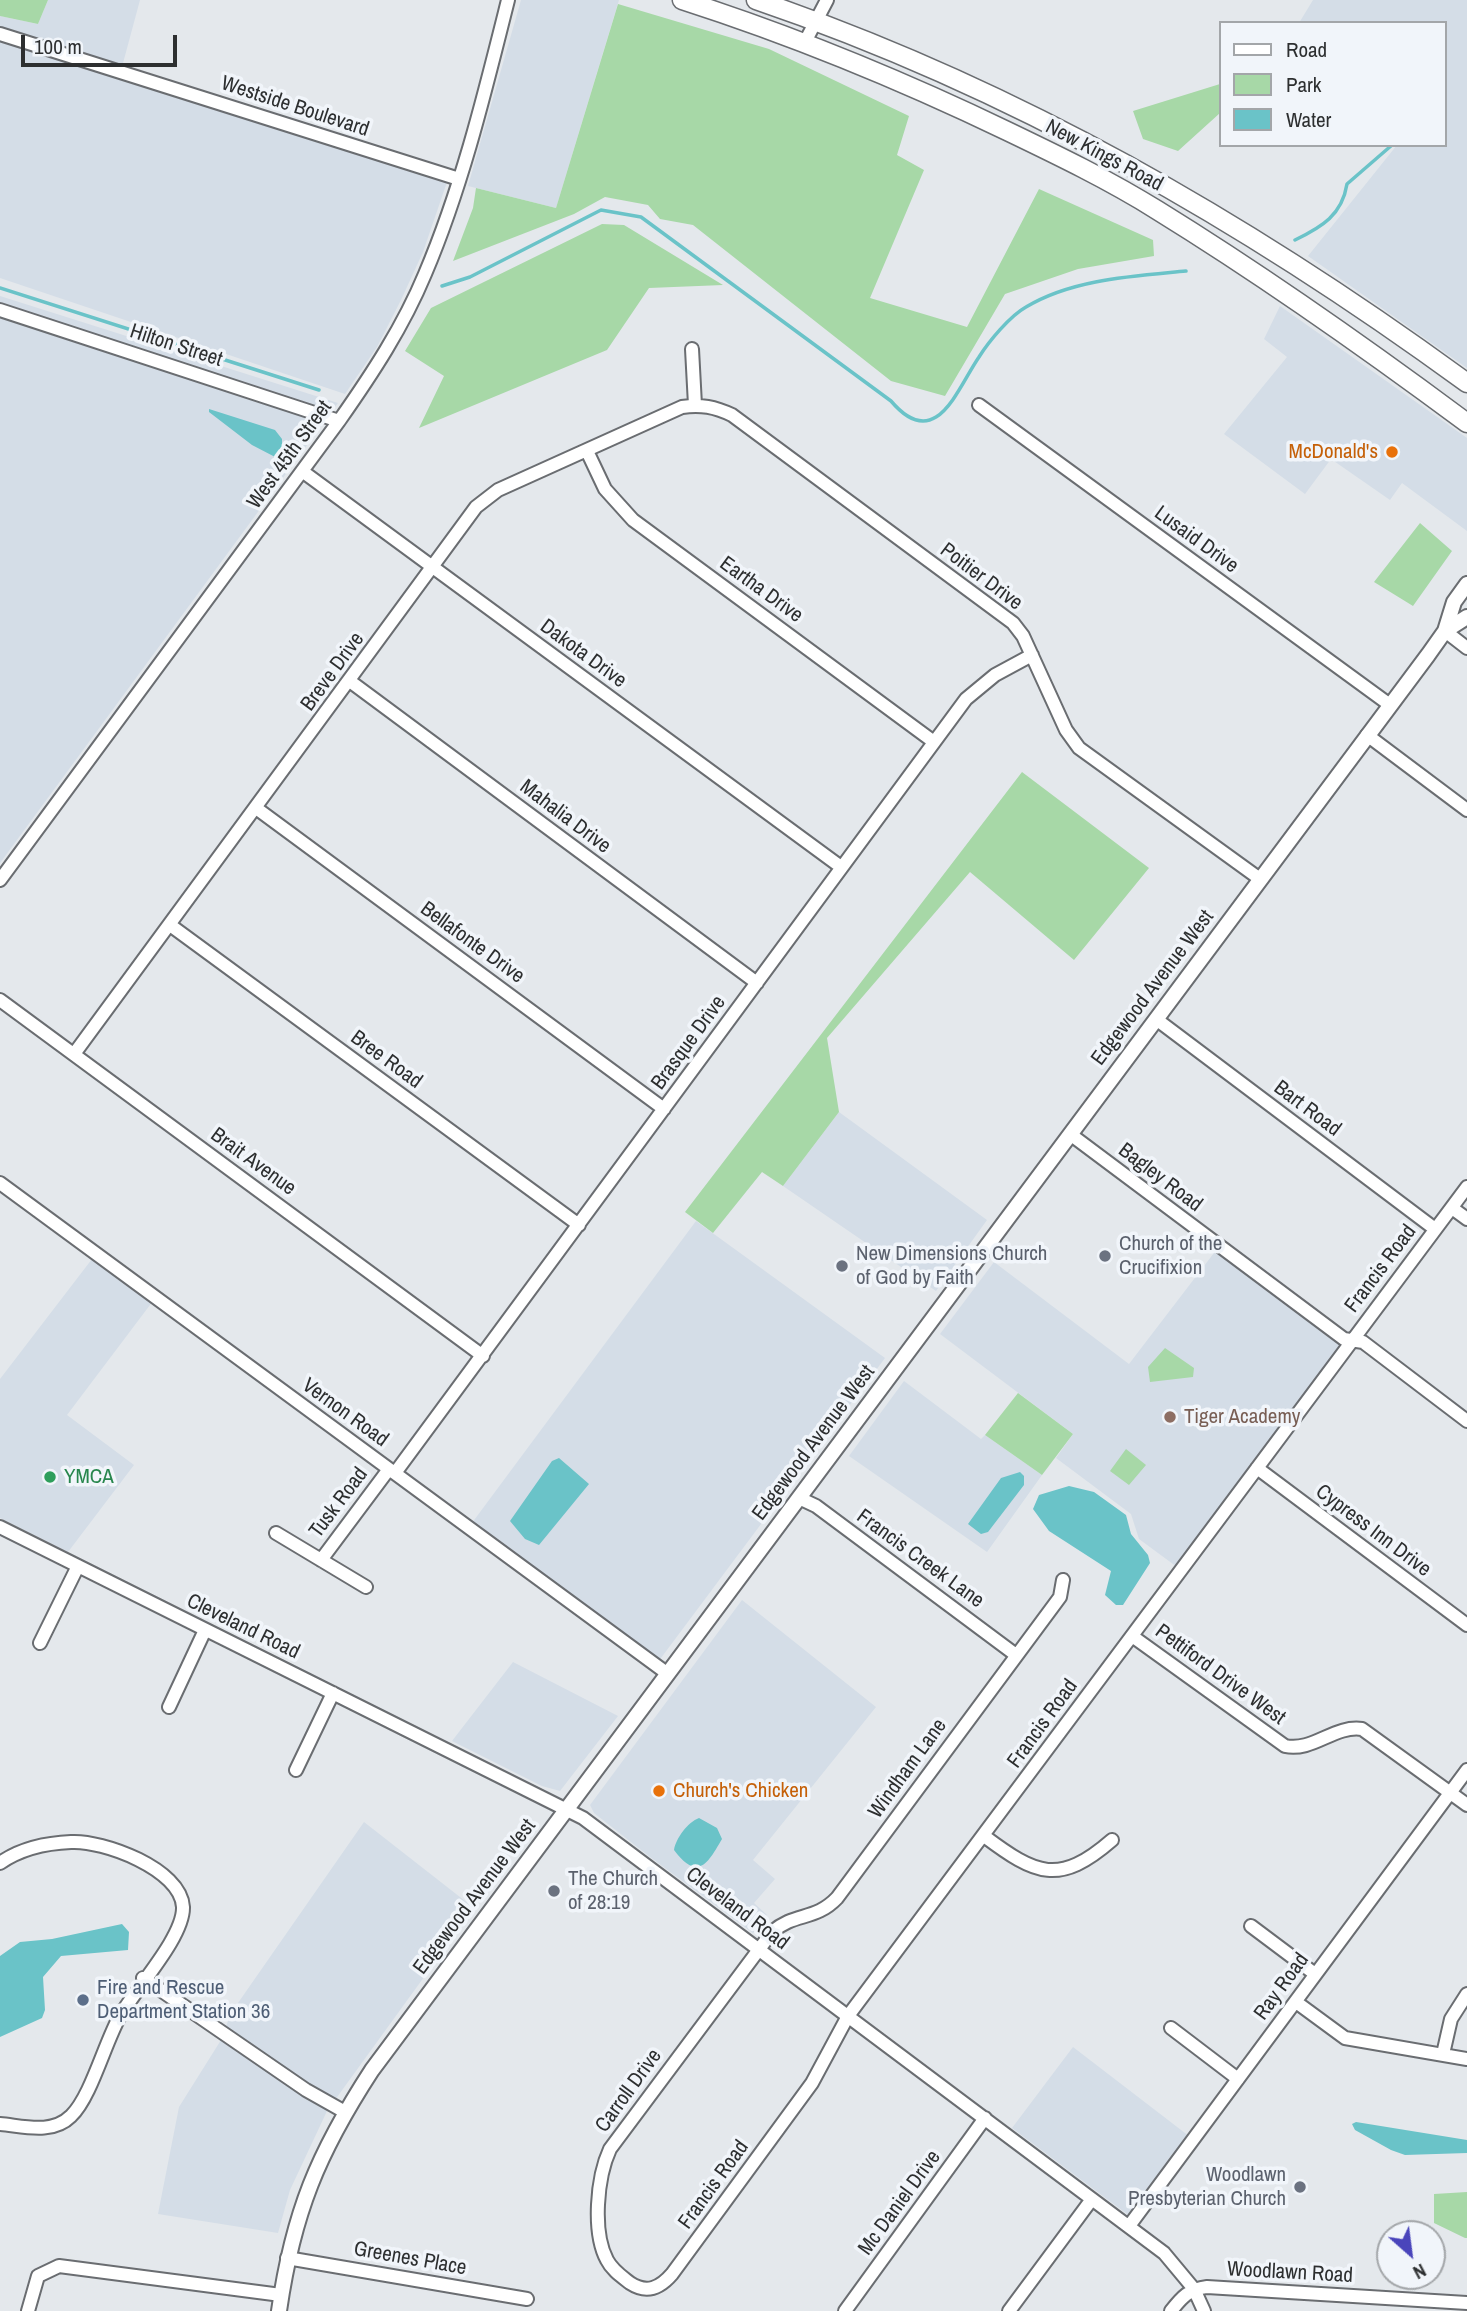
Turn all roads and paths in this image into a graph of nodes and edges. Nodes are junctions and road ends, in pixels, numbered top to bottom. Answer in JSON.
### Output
{"nodes":[{"id":1,"x":508,"y":0,"type":"edge"},
{"id":2,"x":682,"y":0,"type":"edge"},
{"id":3,"x":756,"y":0,"type":"edge"},
{"id":4,"x":827,"y":0,"type":"edge"},
{"id":5,"x":816,"y":21,"type":"junction"},
{"id":6,"x":0,"y":34,"type":"edge"},
{"id":7,"x":805,"y":42,"type":"junction"},
{"id":8,"x":1080,"y":139,"type":"junction"},
{"id":9,"x":1067,"y":160,"type":"junction"},
{"id":10,"x":459,"y":179,"type":"junction"},
{"id":11,"x":0,"y":310,"type":"edge"},
{"id":12,"x":692,"y":349,"type":"dead end"},
{"id":13,"x":1467,"y":383,"type":"edge"},
{"id":14,"x":695,"y":405,"type":"junction"},
{"id":15,"x":979,"y":405,"type":"dead end"},
{"id":16,"x":340,"y":421,"type":"junction"},
{"id":17,"x":1467,"y":423,"type":"edge"},
{"id":18,"x":587,"y":451,"type":"junction"},
{"id":19,"x":302,"y":471,"type":"junction"},
{"id":20,"x":433,"y":567,"type":"junction"},
{"id":21,"x":1467,"y":584,"type":"edge"},
{"id":22,"x":1467,"y":617,"type":"edge"},
{"id":23,"x":1445,"y":631,"type":"junction"},
{"id":24,"x":1467,"y":648,"type":"edge"},
{"id":25,"x":1032,"y":656,"type":"junction"},
{"id":26,"x":351,"y":682,"type":"junction"},
{"id":27,"x":1390,"y":705,"type":"junction"},
{"id":28,"x":1367,"y":736,"type":"junction"},
{"id":29,"x":934,"y":741,"type":"junction"},
{"id":30,"x":256,"y":808,"type":"junction"},
{"id":31,"x":1467,"y":810,"type":"edge"},
{"id":32,"x":841,"y":867,"type":"junction"},
{"id":33,"x":2,"y":873,"type":"edge"},
{"id":34,"x":1260,"y":880,"type":"junction"},
{"id":35,"x":170,"y":925,"type":"junction"},
{"id":36,"x":757,"y":983,"type":"junction"},
{"id":37,"x":0,"y":1000,"type":"edge"},
{"id":38,"x":1156,"y":1019,"type":"junction"},
{"id":39,"x":74,"y":1054,"type":"junction"},
{"id":40,"x":664,"y":1109,"type":"junction"},
{"id":41,"x":1070,"y":1134,"type":"junction"},
{"id":42,"x":0,"y":1183,"type":"edge"},
{"id":43,"x":1467,"y":1187,"type":"edge"},
{"id":44,"x":1452,"y":1208,"type":"junction"},
{"id":45,"x":1467,"y":1219,"type":"edge"},
{"id":46,"x":579,"y":1225,"type":"junction"},
{"id":47,"x":1435,"y":1230,"type":"junction"},
{"id":48,"x":1353,"y":1340,"type":"junction"},
{"id":49,"x":483,"y":1356,"type":"junction"},
{"id":50,"x":1467,"y":1421,"type":"edge"},
{"id":51,"x":1257,"y":1468,"type":"junction"},
{"id":52,"x":392,"y":1471,"type":"junction"},
{"id":53,"x":799,"y":1498,"type":"junction"},
{"id":54,"x":0,"y":1527,"type":"edge"},
{"id":55,"x":275,"y":1533,"type":"dead end"},
{"id":56,"x":321,"y":1560,"type":"junction"},
{"id":57,"x":78,"y":1566,"type":"junction"},
{"id":58,"x":1063,"y":1580,"type":"dead end"},
{"id":59,"x":366,"y":1587,"type":"dead end"},
{"id":60,"x":1467,"y":1625,"type":"edge"},
{"id":61,"x":205,"y":1630,"type":"junction"},
{"id":62,"x":1132,"y":1636,"type":"junction"},
{"id":63,"x":40,"y":1643,"type":"dead end"},
{"id":64,"x":1016,"y":1655,"type":"junction"},
{"id":65,"x":668,"y":1674,"type":"junction"},
{"id":66,"x":332,"y":1693,"type":"junction"},
{"id":67,"x":169,"y":1707,"type":"dead end"},
{"id":68,"x":296,"y":1770,"type":"dead end"},
{"id":69,"x":1467,"y":1770,"type":"edge"},
{"id":70,"x":1450,"y":1793,"type":"junction"},
{"id":71,"x":1467,"y":1805,"type":"edge"},
{"id":72,"x":568,"y":1809,"type":"junction"},
{"id":73,"x":984,"y":1836,"type":"junction"},
{"id":74,"x":1112,"y":1840,"type":"dead end"},
{"id":75,"x":2,"y":1857,"type":"edge"},
{"id":76,"x":1251,"y":1926,"type":"dead end"},
{"id":77,"x":757,"y":1949,"type":"junction"},
{"id":78,"x":1315,"y":1975,"type":"junction"},
{"id":79,"x":143,"y":1978,"type":"junction"},
{"id":80,"x":1467,"y":1994,"type":"edge"},
{"id":81,"x":1296,"y":2002,"type":"junction"},
{"id":82,"x":848,"y":2016,"type":"junction"},
{"id":83,"x":1171,"y":2028,"type":"dead end"},
{"id":84,"x":1443,"y":2054,"type":"junction"},
{"id":85,"x":1467,"y":2059,"type":"edge"},
{"id":86,"x":1238,"y":2079,"type":"junction"},
{"id":87,"x":345,"y":2112,"type":"junction"},
{"id":88,"x":985,"y":2118,"type":"junction"},
{"id":89,"x":0,"y":2124,"type":"edge"},
{"id":90,"x":1092,"y":2199,"type":"junction"},
{"id":91,"x":1129,"y":2227,"type":"junction"},
{"id":92,"x":287,"y":2258,"type":"junction"},
{"id":93,"x":656,"y":2287,"type":"joint"},
{"id":94,"x":1194,"y":2289,"type":"junction"},
{"id":95,"x":281,"y":2295,"type":"junction"},
{"id":96,"x":527,"y":2298,"type":"dead end"},
{"id":97,"x":1467,"y":2303,"type":"edge"},
{"id":98,"x":1408,"y":2305,"type":"edge"},
{"id":99,"x":28,"y":2311,"type":"edge"},
{"id":100,"x":279,"y":2311,"type":"edge"},
{"id":101,"x":845,"y":2311,"type":"edge"},
{"id":102,"x":1009,"y":2311,"type":"edge"},
{"id":103,"x":1171,"y":2311,"type":"edge"},
{"id":104,"x":1205,"y":2311,"type":"edge"}],
"edges":[{"from":1,"to":10,"type":"street","name":"West 45th Street"},
{"from":2,"to":7,"type":"highway","name":"New Kings Road"},
{"from":3,"to":5,"type":"highway","name":"New Kings Road"},
{"from":4,"to":5,"type":"street"},
{"from":5,"to":7,"type":"street"},
{"from":5,"to":8,"type":"highway","name":"New Kings Road"},
{"from":6,"to":10,"type":"street","name":"Westside Boulevard"},
{"from":7,"to":9,"type":"highway","name":"New Kings Road"},
{"from":8,"to":9,"type":"street"},
{"from":8,"to":13,"type":"highway","name":"New Kings Road"},
{"from":9,"to":17,"type":"highway","name":"New Kings Road"},
{"from":10,"to":16,"type":"street","name":"West 45th Street"},
{"from":11,"to":16,"type":"street","name":"Hilton Street"},
{"from":12,"to":14,"type":"street"},
{"from":14,"to":18,"type":"street","name":"Breve Drive"},
{"from":14,"to":25,"type":"street","name":"Poitier Drive"},
{"from":15,"to":27,"type":"street","name":"Lusaid Drive"},
{"from":16,"to":19,"type":"street","name":"West 45th Street"},
{"from":18,"to":20,"type":"street","name":"Breve Drive"},
{"from":18,"to":29,"type":"street","name":"Eartha Drive"},
{"from":19,"to":20,"type":"street","name":"Dakota Drive"},
{"from":19,"to":33,"type":"street","name":"West 45th Street"},
{"from":20,"to":26,"type":"street","name":"Breve Drive"},
{"from":20,"to":32,"type":"street","name":"Dakota Drive"},
{"from":21,"to":23,"type":"main road","name":"Edgewood Avenue West"},
{"from":22,"to":23,"type":"main road","name":"Edgewood Avenue West"},
{"from":23,"to":24,"type":"street"},
{"from":23,"to":27,"type":"main road","name":"Edgewood Avenue West"},
{"from":25,"to":29,"type":"street","name":"Brasque Drive"},
{"from":25,"to":34,"type":"street","name":"Poitier Drive"},
{"from":26,"to":30,"type":"street","name":"Breve Drive"},
{"from":26,"to":36,"type":"street","name":"Mahalia Drive"},
{"from":27,"to":28,"type":"main road","name":"Edgewood Avenue West"},
{"from":28,"to":31,"type":"street"},
{"from":28,"to":34,"type":"main road","name":"Edgewood Avenue West"},
{"from":29,"to":32,"type":"street","name":"Brasque Drive"},
{"from":30,"to":35,"type":"street","name":"Breve Drive"},
{"from":30,"to":40,"type":"street","name":"Bellafonte Drive"},
{"from":32,"to":36,"type":"street","name":"Brasque Drive"},
{"from":34,"to":38,"type":"main road","name":"Edgewood Avenue West"},
{"from":35,"to":39,"type":"street","name":"Breve Drive"},
{"from":35,"to":46,"type":"street","name":"Bree Road"},
{"from":36,"to":40,"type":"street","name":"Brasque Drive"},
{"from":37,"to":39,"type":"street","name":"Brait Avenue"},
{"from":38,"to":41,"type":"main road","name":"Edgewood Avenue West"},
{"from":38,"to":47,"type":"street","name":"Bart Road"},
{"from":39,"to":49,"type":"street","name":"Brait Avenue"},
{"from":40,"to":46,"type":"street","name":"Brasque Drive"},
{"from":41,"to":48,"type":"street","name":"Bagley Road"},
{"from":41,"to":53,"type":"main road","name":"Edgewood Avenue West"},
{"from":42,"to":52,"type":"street","name":"Vernon Road"},
{"from":43,"to":44,"type":"street","name":"Francis Road"},
{"from":44,"to":45,"type":"street"},
{"from":44,"to":47,"type":"street","name":"Francis Road"},
{"from":46,"to":49,"type":"street","name":"Brasque Drive"},
{"from":47,"to":48,"type":"street","name":"Francis Road"},
{"from":48,"to":50,"type":"street","name":"Bagley Road"},
{"from":48,"to":51,"type":"street","name":"Francis Road"},
{"from":49,"to":52,"type":"street","name":"Brasque Drive"},
{"from":51,"to":60,"type":"street","name":"Cypress Inn Drive"},
{"from":51,"to":62,"type":"street","name":"Francis Road"},
{"from":52,"to":56,"type":"street","name":"Tusk Road"},
{"from":52,"to":65,"type":"street","name":"Vernon Road"},
{"from":53,"to":64,"type":"street","name":"Francis Creek Lane"},
{"from":53,"to":65,"type":"main road","name":"Edgewood Avenue West"},
{"from":54,"to":57,"type":"street","name":"Cleveland Road"},
{"from":55,"to":56,"type":"street"},
{"from":56,"to":59,"type":"street"},
{"from":57,"to":61,"type":"street","name":"Cleveland Road"},
{"from":57,"to":63,"type":"street"},
{"from":58,"to":64,"type":"street","name":"Windham Lane"},
{"from":61,"to":66,"type":"street","name":"Cleveland Road"},
{"from":61,"to":67,"type":"street"},
{"from":62,"to":70,"type":"street","name":"Pettiford Drive West"},
{"from":62,"to":73,"type":"street","name":"Francis Road"},
{"from":64,"to":77,"type":"street","name":"Windham Lane"},
{"from":65,"to":72,"type":"main road","name":"Edgewood Avenue West"},
{"from":66,"to":68,"type":"street"},
{"from":66,"to":72,"type":"street","name":"Cleveland Road"},
{"from":69,"to":70,"type":"street","name":"Ray Road"},
{"from":70,"to":71,"type":"street","name":"Pettiford Drive West"},
{"from":70,"to":78,"type":"street","name":"Ray Road"},
{"from":72,"to":77,"type":"street","name":"Cleveland Road"},
{"from":72,"to":87,"type":"main road","name":"Edgewood Avenue West"},
{"from":73,"to":74,"type":"street"},
{"from":73,"to":82,"type":"street","name":"Francis Road"},
{"from":75,"to":79,"type":"street"},
{"from":76,"to":78,"type":"street"},
{"from":77,"to":82,"type":"street","name":"Cleveland Road"},
{"from":77,"to":93,"type":"street","name":"Carroll Drive"},
{"from":78,"to":81,"type":"street","name":"Ray Road"},
{"from":79,"to":87,"type":"street"},
{"from":79,"to":89,"type":"street"},
{"from":80,"to":84,"type":"street"},
{"from":81,"to":84,"type":"street"},
{"from":81,"to":86,"type":"street","name":"Ray Road"},
{"from":82,"to":88,"type":"street","name":"Cleveland Road"},
{"from":82,"to":93,"type":"street","name":"Francis Road"},
{"from":83,"to":86,"type":"street"},
{"from":84,"to":85,"type":"street"},
{"from":86,"to":91,"type":"street","name":"Ray Road"},
{"from":87,"to":92,"type":"main road","name":"Edgewood Avenue West"},
{"from":88,"to":90,"type":"street","name":"Cleveland Road"},
{"from":88,"to":101,"type":"street","name":"Mc Daniel Drive"},
{"from":90,"to":91,"type":"street","name":"Cleveland Road"},
{"from":90,"to":102,"type":"street"},
{"from":91,"to":94,"type":"street","name":"Cleveland Road"},
{"from":92,"to":95,"type":"main road","name":"Edgewood Avenue West"},
{"from":92,"to":96,"type":"street","name":"Greenes Place"},
{"from":94,"to":98,"type":"street","name":"Woodlawn Road"},
{"from":94,"to":103,"type":"street"},
{"from":94,"to":104,"type":"street","name":"Cleveland Road"},
{"from":95,"to":99,"type":"street"},
{"from":95,"to":100,"type":"main road","name":"Edgewood Avenue West"},
{"from":97,"to":98,"type":"street","name":"Woodlawn Road"}]}
